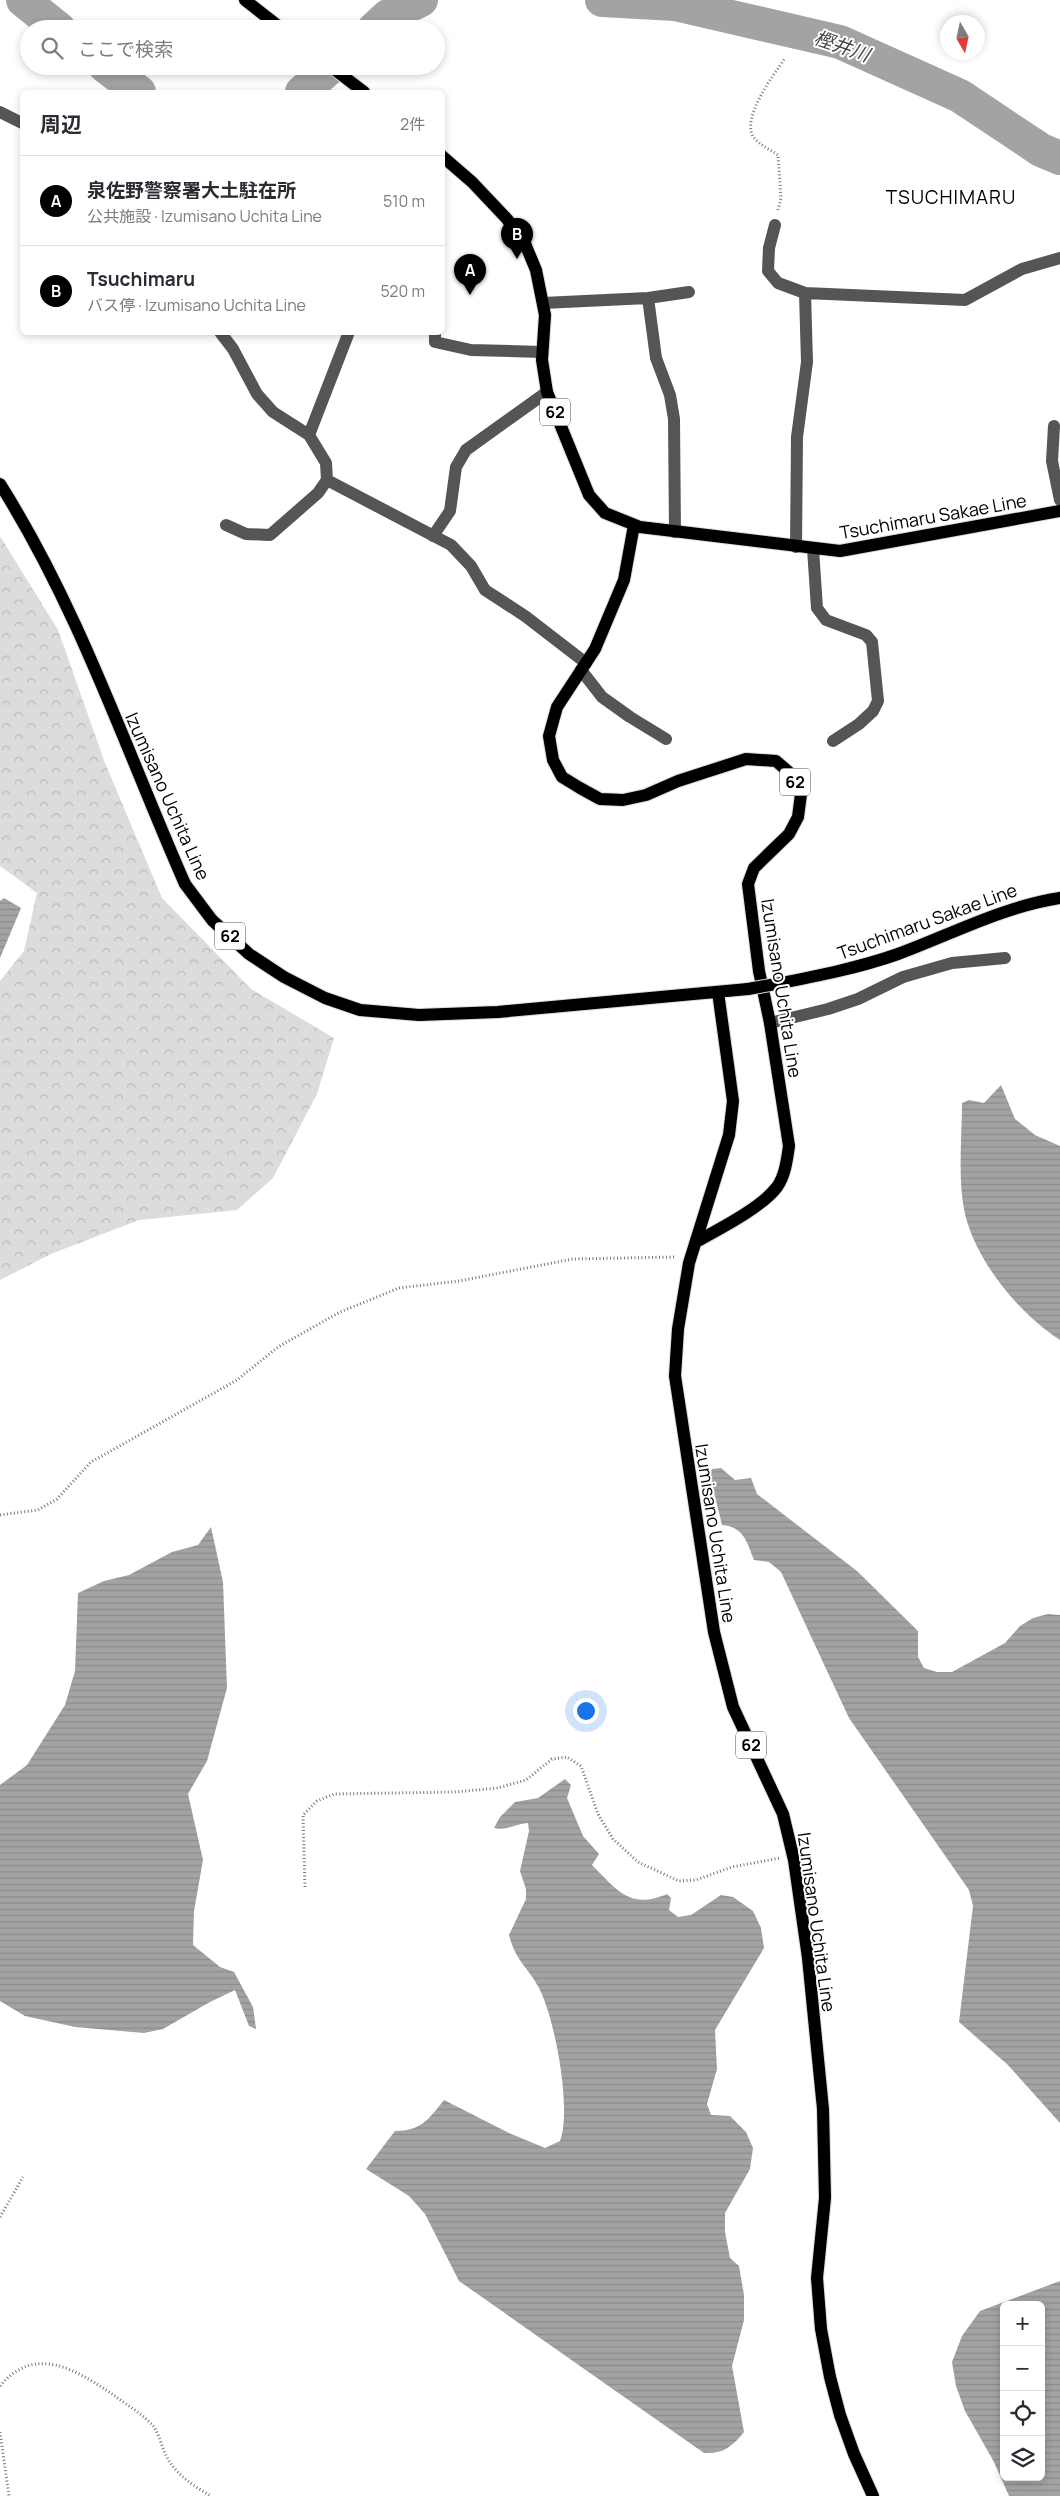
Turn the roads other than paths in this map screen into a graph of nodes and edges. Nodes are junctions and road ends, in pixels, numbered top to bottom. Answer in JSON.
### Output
{"nodes":[{"id":1,"x":245,"y":0,"type":"edge"},
{"id":2,"x":271,"y":20,"type":"edge"},
{"id":3,"x":342,"y":75,"type":"edge"},
{"id":4,"x":361,"y":90,"type":"edge"},
{"id":5,"x":0,"y":112,"type":"edge"},
{"id":6,"x":20,"y":122,"type":"edge"},
{"id":7,"x":445,"y":159,"type":"edge"},
{"id":8,"x":775,"y":226,"type":"road end"},
{"id":9,"x":1060,"y":258,"type":"edge"},
{"id":10,"x":689,"y":292,"type":"dead end"},
{"id":11,"x":805,"y":293,"type":"junction"},
{"id":12,"x":648,"y":298,"type":"junction"},
{"id":13,"x":543,"y":303,"type":"junction"},
{"id":14,"x":222,"y":335,"type":"edge"},
{"id":15,"x":349,"y":335,"type":"edge"},
{"id":16,"x":435,"y":335,"type":"edge"},
{"id":17,"x":542,"y":352,"type":"junction"},
{"id":18,"x":547,"y":392,"type":"junction"},
{"id":19,"x":1054,"y":426,"type":"dead end"},
{"id":20,"x":308,"y":435,"type":"junction"},
{"id":21,"x":327,"y":480,"type":"junction"},
{"id":22,"x":0,"y":484,"type":"edge"},
{"id":23,"x":1060,"y":500,"type":"edge"},
{"id":24,"x":1060,"y":511,"type":"edge"},
{"id":25,"x":226,"y":525,"type":"dead end"},
{"id":26,"x":634,"y":525,"type":"junction"},
{"id":27,"x":675,"y":532,"type":"junction"},
{"id":28,"x":433,"y":536,"type":"junction"},
{"id":29,"x":796,"y":547,"type":"junction"},
{"id":30,"x":813,"y":549,"type":"junction"},
{"id":31,"x":584,"y":667,"type":"junction"},
{"id":32,"x":666,"y":739,"type":"dead end"},
{"id":33,"x":833,"y":742,"type":"dead end"},
{"id":34,"x":1060,"y":898,"type":"edge"},
{"id":35,"x":1005,"y":958,"type":"dead end"},
{"id":36,"x":718,"y":992,"type":"junction"},
{"id":37,"x":770,"y":1023,"type":"junction"},
{"id":38,"x":696,"y":1242,"type":"junction"},
{"id":39,"x":873,"y":2496,"type":"edge"}],
"edges":[{"from":1,"to":2,"type":"main road"},
{"from":3,"to":4,"type":"main road"},
{"from":5,"to":6,"type":"street"},
{"from":7,"to":13,"type":"main road","number":"62"},
{"from":8,"to":11,"type":"street"},
{"from":9,"to":11,"type":"street"},
{"from":10,"to":12,"type":"street"},
{"from":11,"to":29,"type":"street"},
{"from":12,"to":13,"type":"street"},
{"from":12,"to":27,"type":"street"},
{"from":13,"to":17,"type":"main road","number":"62"},
{"from":14,"to":20,"type":"street"},
{"from":15,"to":20,"type":"street"},
{"from":16,"to":17,"type":"street"},
{"from":17,"to":18,"type":"main road","number":"62"},
{"from":18,"to":26,"type":"main road","number":"62"},
{"from":18,"to":28,"type":"street"},
{"from":19,"to":23,"type":"street"},
{"from":20,"to":21,"type":"street"},
{"from":21,"to":25,"type":"street"},
{"from":21,"to":28,"type":"street"},
{"from":22,"to":36,"type":"main road","name":"Izumisano Uchita Line","number":"62"},
{"from":24,"to":30,"type":"main road","name":"Tsuchimaru Sakae Line"},
{"from":26,"to":27,"type":"main road","name":"Tsuchimaru Sakae Line"},
{"from":26,"to":31,"type":"main road","name":"Izumisano Uchita Line","number":"62"},
{"from":27,"to":29,"type":"main road","name":"Tsuchimaru Sakae Line"},
{"from":28,"to":31,"type":"street"},
{"from":29,"to":30,"type":"main road","name":"Tsuchimaru Sakae Line"},
{"from":30,"to":33,"type":"street"},
{"from":31,"to":32,"type":"street"},
{"from":31,"to":37,"type":"main road","name":"Izumisano Uchita Line","number":"62"},
{"from":34,"to":36,"type":"main road","name":"Tsuchimaru Sakae Line","bridge":true},
{"from":35,"to":37,"type":"street"},
{"from":36,"to":38,"type":"main road","name":"Izumisano Uchita Line","number":"62"},
{"from":37,"to":38,"type":"main road","name":"Izumisano Uchita Line","number":"62"},
{"from":38,"to":39,"type":"main road","name":"Izumisano Uchita Line","number":"62"}]}
